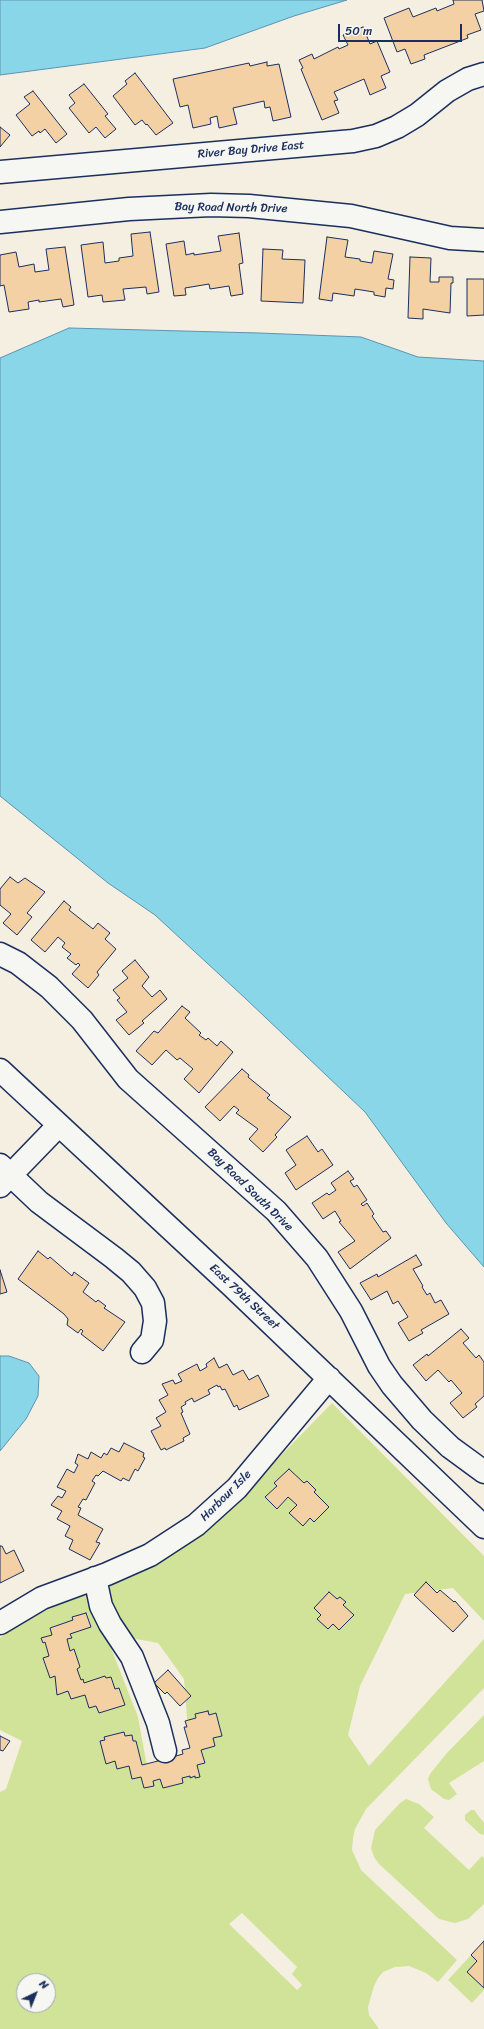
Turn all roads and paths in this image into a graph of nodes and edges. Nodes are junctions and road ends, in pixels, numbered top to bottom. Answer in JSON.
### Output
{"nodes":[{"id":1,"x":484,"y":74,"type":"edge"},
{"id":2,"x":0,"y":172,"type":"edge"},
{"id":3,"x":0,"y":222,"type":"edge"},
{"id":4,"x":484,"y":240,"type":"edge"},
{"id":5,"x":0,"y":954,"type":"edge"},
{"id":6,"x":0,"y":1070,"type":"edge"},
{"id":7,"x":59,"y":1125,"type":"junction"},
{"id":8,"x":4,"y":1175,"type":"edge"},
{"id":9,"x":142,"y":1352,"type":"dead end"},
{"id":10,"x":329,"y":1378,"type":"junction"},
{"id":11,"x":484,"y":1472,"type":"edge"},
{"id":12,"x":484,"y":1527,"type":"edge"},
{"id":13,"x":95,"y":1578,"type":"junction"},
{"id":14,"x":0,"y":1623,"type":"edge"},
{"id":15,"x":165,"y":1751,"type":"dead end"}],
"edges":[{"from":1,"to":2,"type":"street","name":"River Bay Drive East"},
{"from":3,"to":4,"type":"street","name":"Bay Road North Drive"},
{"from":5,"to":11,"type":"street","name":"Bay Road South Drive"},
{"from":6,"to":7,"type":"street","name":"East 79th Street"},
{"from":7,"to":8,"type":"street"},
{"from":7,"to":10,"type":"street","name":"East 79th Street"},
{"from":8,"to":9,"type":"street"},
{"from":10,"to":12,"type":"street","name":"East 79th Street"},
{"from":10,"to":13,"type":"street","name":"Harbour Isle"},
{"from":13,"to":14,"type":"street","name":"Harbour Isle"},
{"from":13,"to":15,"type":"street"}]}
